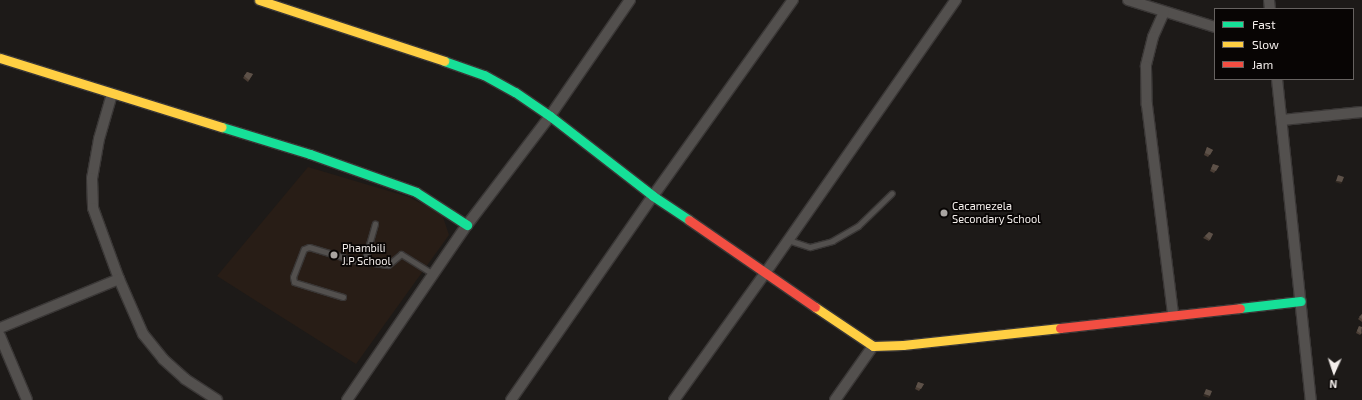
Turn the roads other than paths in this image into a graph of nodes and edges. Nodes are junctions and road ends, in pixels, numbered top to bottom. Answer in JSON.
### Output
{"nodes":[{"id":1,"x":259,"y":0,"type":"edge"},
{"id":2,"x":793,"y":0,"type":"edge"},
{"id":3,"x":956,"y":0,"type":"edge"},
{"id":4,"x":1128,"y":0,"type":"edge"},
{"id":5,"x":626,"y":1,"type":"edge"},
{"id":6,"x":1164,"y":12,"type":"junction"},
{"id":7,"x":1214,"y":27,"type":"edge"},
{"id":8,"x":0,"y":58,"type":"edge"},
{"id":9,"x":1276,"y":80,"type":"edge"},
{"id":10,"x":112,"y":94,"type":"junction"},
{"id":11,"x":1362,"y":112,"type":"edge"},
{"id":12,"x":550,"y":116,"type":"junction"},
{"id":13,"x":1282,"y":120,"type":"junction"},
{"id":14,"x":892,"y":193,"type":"dead end"},
{"id":15,"x":653,"y":196,"type":"junction"},
{"id":16,"x":375,"y":224,"type":"dead end"},
{"id":17,"x":467,"y":225,"type":"junction"},
{"id":18,"x":788,"y":240,"type":"junction"},
{"id":19,"x":364,"y":262,"type":"junction"},
{"id":20,"x":766,"y":272,"type":"junction"},
{"id":21,"x":433,"y":274,"type":"junction"},
{"id":22,"x":118,"y":279,"type":"junction"},
{"id":23,"x":343,"y":297,"type":"dead end"},
{"id":24,"x":1301,"y":301,"type":"junction"},
{"id":25,"x":1174,"y":314,"type":"junction"},
{"id":26,"x":0,"y":328,"type":"edge"},
{"id":27,"x":0,"y":336,"type":"edge"},
{"id":28,"x":873,"y":346,"type":"junction"},
{"id":29,"x":27,"y":400,"type":"edge"},
{"id":30,"x":217,"y":400,"type":"edge"},
{"id":31,"x":346,"y":400,"type":"edge"},
{"id":32,"x":511,"y":400,"type":"edge"},
{"id":33,"x":674,"y":400,"type":"edge"},
{"id":34,"x":835,"y":400,"type":"edge"},
{"id":35,"x":1311,"y":400,"type":"edge"}],
"edges":[{"from":1,"to":12,"type":"street"},
{"from":2,"to":15,"type":"street"},
{"from":3,"to":18,"type":"street"},
{"from":4,"to":6,"type":"street"},
{"from":5,"to":12,"type":"street"},
{"from":6,"to":7,"type":"street"},
{"from":6,"to":25,"type":"street"},
{"from":8,"to":10,"type":"street"},
{"from":9,"to":13,"type":"street"},
{"from":10,"to":17,"type":"street"},
{"from":10,"to":22,"type":"street"},
{"from":11,"to":13,"type":"street"},
{"from":12,"to":15,"type":"street"},
{"from":12,"to":17,"type":"street"},
{"from":13,"to":24,"type":"street"},
{"from":14,"to":18,"type":"lane"},
{"from":15,"to":20,"type":"street"},
{"from":15,"to":32,"type":"street"},
{"from":16,"to":19,"type":"lane"},
{"from":17,"to":21,"type":"street"},
{"from":18,"to":20,"type":"street"},
{"from":19,"to":21,"type":"lane"},
{"from":19,"to":23,"type":"lane"},
{"from":20,"to":28,"type":"street"},
{"from":20,"to":33,"type":"street"},
{"from":21,"to":31,"type":"street"},
{"from":22,"to":26,"type":"street"},
{"from":22,"to":30,"type":"street"},
{"from":24,"to":25,"type":"street"},
{"from":24,"to":35,"type":"street"},
{"from":25,"to":28,"type":"street"},
{"from":27,"to":29,"type":"street"},
{"from":28,"to":34,"type":"street"}]}
